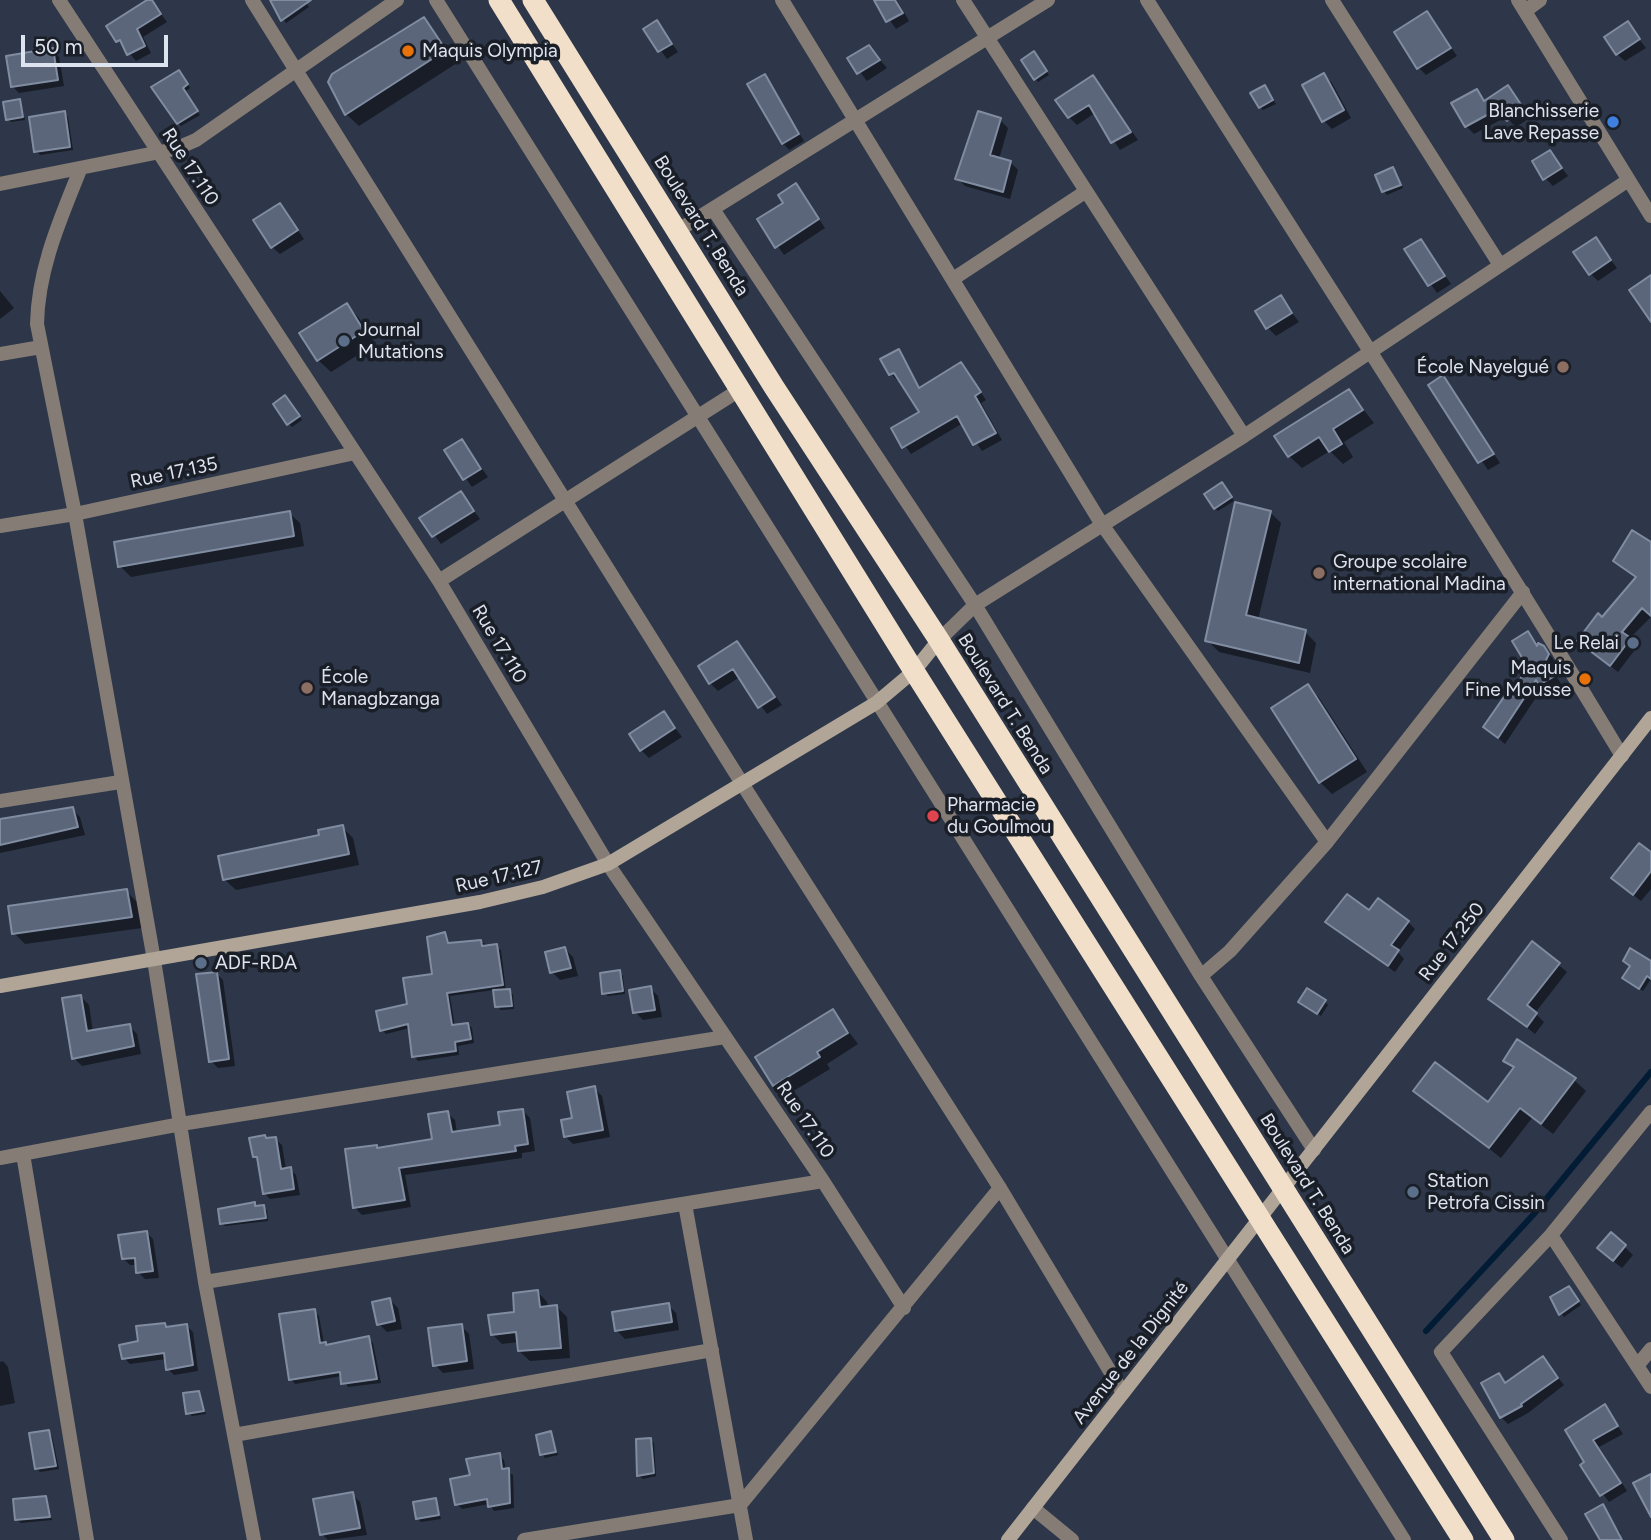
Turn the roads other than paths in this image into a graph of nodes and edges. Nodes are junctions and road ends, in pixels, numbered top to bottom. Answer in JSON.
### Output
{"nodes":[{"id":1,"x":59,"y":0,"type":"edge"},
{"id":2,"x":253,"y":0,"type":"edge"},
{"id":3,"x":397,"y":0,"type":"edge"},
{"id":4,"x":436,"y":0,"type":"edge"},
{"id":5,"x":499,"y":0,"type":"edge"},
{"id":6,"x":533,"y":0,"type":"edge"},
{"id":7,"x":782,"y":0,"type":"edge"},
{"id":8,"x":963,"y":0,"type":"edge"},
{"id":9,"x":1048,"y":0,"type":"edge"},
{"id":10,"x":1147,"y":0,"type":"edge"},
{"id":11,"x":1332,"y":0,"type":"edge"},
{"id":12,"x":1540,"y":0,"type":"edge"},
{"id":13,"x":1521,"y":6,"type":"edge"},
{"id":14,"x":986,"y":37,"type":"junction"},
{"id":15,"x":297,"y":67,"type":"junction"},
{"id":16,"x":856,"y":118,"type":"junction"},
{"id":17,"x":157,"y":152,"type":"junction"},
{"id":18,"x":80,"y":170,"type":"junction"},
{"id":19,"x":1627,"y":181,"type":"junction"},
{"id":20,"x":0,"y":184,"type":"edge"},
{"id":21,"x":1085,"y":192,"type":"junction"},
{"id":22,"x":713,"y":209,"type":"junction"},
{"id":23,"x":1651,"y":216,"type":"edge"},
{"id":24,"x":677,"y":231,"type":"junction"},
{"id":25,"x":1500,"y":265,"type":"junction"},
{"id":26,"x":953,"y":279,"type":"junction"},
{"id":27,"x":41,"y":347,"type":"junction"},
{"id":28,"x":1368,"y":352,"type":"junction"},
{"id":29,"x":0,"y":354,"type":"edge"},
{"id":30,"x":741,"y":389,"type":"junction"},
{"id":31,"x":699,"y":417,"type":"junction"},
{"id":32,"x":1244,"y":436,"type":"junction"},
{"id":33,"x":355,"y":453,"type":"junction"},
{"id":34,"x":565,"y":498,"type":"junction"},
{"id":35,"x":75,"y":514,"type":"junction"},
{"id":36,"x":1101,"y":523,"type":"junction"},
{"id":37,"x":0,"y":526,"type":"edge"},
{"id":38,"x":439,"y":581,"type":"junction"},
{"id":39,"x":1523,"y":592,"type":"junction"},
{"id":40,"x":975,"y":605,"type":"junction"},
{"id":41,"x":939,"y":640,"type":"junction"},
{"id":42,"x":914,"y":671,"type":"junction"},
{"id":43,"x":876,"y":703,"type":"junction"},
{"id":44,"x":1651,"y":718,"type":"edge"},
{"id":45,"x":1622,"y":756,"type":"junction"},
{"id":46,"x":120,"y":782,"type":"junction"},
{"id":47,"x":743,"y":785,"type":"junction"},
{"id":48,"x":0,"y":802,"type":"edge"},
{"id":49,"x":1327,"y":842,"type":"junction"},
{"id":50,"x":608,"y":864,"type":"junction"},
{"id":51,"x":154,"y":960,"type":"junction"},
{"id":52,"x":1201,"y":976,"type":"junction"},
{"id":53,"x":0,"y":986,"type":"edge"},
{"id":54,"x":725,"y":1037,"type":"junction"},
{"id":55,"x":1651,"y":1112,"type":"edge"},
{"id":56,"x":181,"y":1124,"type":"junction"},
{"id":57,"x":1314,"y":1150,"type":"junction"},
{"id":58,"x":23,"y":1154,"type":"junction"},
{"id":59,"x":0,"y":1158,"type":"edge"},
{"id":60,"x":823,"y":1181,"type":"junction"},
{"id":61,"x":1000,"y":1188,"type":"junction"},
{"id":62,"x":1283,"y":1189,"type":"junction"},
{"id":63,"x":685,"y":1204,"type":"junction"},
{"id":64,"x":1259,"y":1220,"type":"junction"},
{"id":65,"x":1551,"y":1236,"type":"junction"},
{"id":66,"x":1229,"y":1259,"type":"junction"},
{"id":67,"x":205,"y":1282,"type":"junction"},
{"id":68,"x":904,"y":1308,"type":"junction"},
{"id":69,"x":1651,"y":1349,"type":"edge"},
{"id":70,"x":712,"y":1350,"type":"junction"},
{"id":71,"x":1637,"y":1366,"type":"junction"},
{"id":72,"x":1651,"y":1387,"type":"edge"},
{"id":73,"x":1123,"y":1394,"type":"junction"},
{"id":74,"x":234,"y":1435,"type":"junction"},
{"id":75,"x":740,"y":1505,"type":"junction"},
{"id":76,"x":1033,"y":1508,"type":"junction"},
{"id":77,"x":87,"y":1540,"type":"edge"},
{"id":78,"x":254,"y":1540,"type":"edge"},
{"id":79,"x":524,"y":1540,"type":"edge"},
{"id":80,"x":746,"y":1540,"type":"edge"},
{"id":81,"x":1008,"y":1540,"type":"edge"},
{"id":82,"x":1072,"y":1540,"type":"edge"},
{"id":83,"x":1404,"y":1540,"type":"edge"},
{"id":84,"x":1463,"y":1540,"type":"edge"},
{"id":85,"x":1504,"y":1540,"type":"edge"},
{"id":86,"x":1561,"y":1540,"type":"edge"}],
"edges":[{"from":1,"to":17,"type":"street","name":"Rue 17.110"},
{"from":2,"to":15,"type":"street"},
{"from":3,"to":15,"type":"street"},
{"from":4,"to":31,"type":"street"},
{"from":5,"to":30,"type":"highway"},
{"from":6,"to":24,"type":"highway","name":"Boulevard T. Benda"},
{"from":7,"to":16,"type":"street"},
{"from":8,"to":14,"type":"street"},
{"from":9,"to":14,"type":"street"},
{"from":10,"to":28,"type":"street"},
{"from":11,"to":25,"type":"street"},
{"from":12,"to":13,"type":"street"},
{"from":13,"to":19,"type":"street"},
{"from":14,"to":16,"type":"street"},
{"from":14,"to":21,"type":"street"},
{"from":15,"to":17,"type":"street"},
{"from":15,"to":34,"type":"street"},
{"from":16,"to":22,"type":"street"},
{"from":16,"to":26,"type":"street"},
{"from":17,"to":18,"type":"street"},
{"from":17,"to":33,"type":"street","name":"Rue 17.110"},
{"from":18,"to":20,"type":"street"},
{"from":18,"to":27,"type":"street"},
{"from":19,"to":23,"type":"street"},
{"from":19,"to":25,"type":"street"},
{"from":21,"to":26,"type":"street"},
{"from":21,"to":32,"type":"street"},
{"from":22,"to":24,"type":"street"},
{"from":22,"to":40,"type":"street"},
{"from":24,"to":41,"type":"highway","name":"Boulevard T. Benda"},
{"from":25,"to":28,"type":"street"},
{"from":26,"to":36,"type":"street"},
{"from":27,"to":29,"type":"street"},
{"from":27,"to":35,"type":"street"},
{"from":28,"to":32,"type":"street"},
{"from":28,"to":39,"type":"street"},
{"from":30,"to":31,"type":"street"},
{"from":30,"to":42,"type":"highway"},
{"from":31,"to":34,"type":"street"},
{"from":31,"to":43,"type":"street"},
{"from":32,"to":36,"type":"street"},
{"from":33,"to":35,"type":"street","name":"Rue 17.135"},
{"from":33,"to":38,"type":"street","name":"Rue 17.110"},
{"from":34,"to":38,"type":"street"},
{"from":34,"to":47,"type":"street"},
{"from":35,"to":37,"type":"street","name":"Rue 17.135"},
{"from":35,"to":46,"type":"street"},
{"from":36,"to":40,"type":"street"},
{"from":36,"to":49,"type":"street"},
{"from":38,"to":50,"type":"street","name":"Rue 17.110"},
{"from":39,"to":45,"type":"street"},
{"from":39,"to":49,"type":"street"},
{"from":40,"to":41,"type":"street"},
{"from":40,"to":52,"type":"street"},
{"from":41,"to":42,"type":"street","name":"Rue 17.127"},
{"from":41,"to":62,"type":"highway","name":"Boulevard T. Benda"},
{"from":42,"to":43,"type":"street","name":"Rue 17.127"},
{"from":42,"to":64,"type":"highway"},
{"from":43,"to":47,"type":"street","name":"Rue 17.127"},
{"from":43,"to":66,"type":"street"},
{"from":44,"to":45,"type":"street","name":"Rue 17.250"},
{"from":45,"to":57,"type":"street","name":"Rue 17.250"},
{"from":46,"to":48,"type":"street"},
{"from":46,"to":51,"type":"street"},
{"from":47,"to":50,"type":"street","name":"Rue 17.127"},
{"from":47,"to":61,"type":"street"},
{"from":49,"to":52,"type":"street"},
{"from":50,"to":51,"type":"street","name":"Rue 17.127"},
{"from":50,"to":54,"type":"street","name":"Rue 17.110"},
{"from":51,"to":53,"type":"street","name":"Rue 17.127"},
{"from":51,"to":56,"type":"street"},
{"from":52,"to":57,"type":"street"},
{"from":54,"to":56,"type":"street"},
{"from":54,"to":60,"type":"street","name":"Rue 17.110"},
{"from":55,"to":65,"type":"street"},
{"from":56,"to":58,"type":"street"},
{"from":56,"to":67,"type":"street"},
{"from":57,"to":62,"type":"street","name":"Rue 17.250"},
{"from":58,"to":59,"type":"street"},
{"from":58,"to":77,"type":"street"},
{"from":60,"to":63,"type":"street"},
{"from":60,"to":68,"type":"street","name":"Rue 17.110"},
{"from":61,"to":68,"type":"street"},
{"from":61,"to":73,"type":"street"},
{"from":62,"to":64,"type":"street","name":"Avenue de la Dignité"},
{"from":62,"to":85,"type":"highway","name":"Boulevard T. Benda"},
{"from":63,"to":67,"type":"street"},
{"from":63,"to":70,"type":"street"},
{"from":64,"to":66,"type":"street","name":"Avenue de la Dignité"},
{"from":64,"to":84,"type":"highway"},
{"from":65,"to":71,"type":"street"},
{"from":65,"to":86,"type":"street"},
{"from":66,"to":73,"type":"street","name":"Avenue de la Dignité"},
{"from":66,"to":83,"type":"street"},
{"from":67,"to":74,"type":"street"},
{"from":68,"to":75,"type":"street"},
{"from":69,"to":71,"type":"street"},
{"from":70,"to":74,"type":"street"},
{"from":70,"to":75,"type":"street"},
{"from":71,"to":72,"type":"street"},
{"from":73,"to":76,"type":"street","name":"Avenue de la Dignité"},
{"from":74,"to":78,"type":"street"},
{"from":75,"to":79,"type":"street"},
{"from":75,"to":80,"type":"street"},
{"from":76,"to":81,"type":"street","name":"Avenue de la Dignité"},
{"from":76,"to":82,"type":"street"}]}
